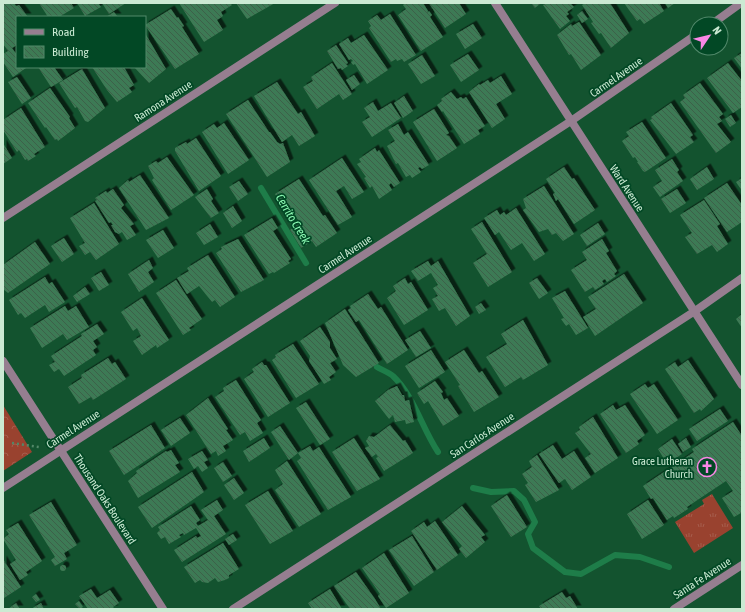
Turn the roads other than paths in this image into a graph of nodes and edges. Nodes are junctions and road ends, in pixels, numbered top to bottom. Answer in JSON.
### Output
{"nodes":[{"id":1,"x":335,"y":3,"type":"edge"},
{"id":2,"x":495,"y":3,"type":"edge"},
{"id":3,"x":741,"y":3,"type":"edge"},
{"id":4,"x":723,"y":16,"type":"edge"},
{"id":5,"x":689,"y":40,"type":"edge"},
{"id":6,"x":571,"y":121,"type":"junction"},
{"id":7,"x":3,"y":218,"type":"edge"},
{"id":8,"x":742,"y":278,"type":"edge"},
{"id":9,"x":694,"y":311,"type":"junction"},
{"id":10,"x":3,"y":361,"type":"edge"},
{"id":11,"x":742,"y":385,"type":"edge"},
{"id":12,"x":60,"y":451,"type":"junction"},
{"id":13,"x":3,"y":488,"type":"edge"},
{"id":14,"x":742,"y":566,"type":"edge"},
{"id":15,"x":163,"y":609,"type":"edge"},
{"id":16,"x":233,"y":609,"type":"edge"},
{"id":17,"x":674,"y":609,"type":"edge"}],
"edges":[{"from":1,"to":7,"type":"street","name":"Ramona Avenue"},
{"from":2,"to":6,"type":"street","name":"Ward Avenue"},
{"from":3,"to":4,"type":"street"},
{"from":5,"to":6,"type":"street","name":"Carmel Avenue"},
{"from":6,"to":9,"type":"street","name":"Ward Avenue"},
{"from":6,"to":12,"type":"street","name":"Carmel Avenue"},
{"from":8,"to":9,"type":"street","name":"San Carlos Avenue"},
{"from":9,"to":11,"type":"street","name":"Ward Avenue"},
{"from":9,"to":16,"type":"street","name":"San Carlos Avenue"},
{"from":10,"to":12,"type":"street","name":"Thousand Oaks Boulevard"},
{"from":12,"to":13,"type":"street","name":"Carmel Avenue"},
{"from":12,"to":15,"type":"street","name":"Thousand Oaks Boulevard"},
{"from":14,"to":17,"type":"street","name":"Santa Fe Avenue"}]}
